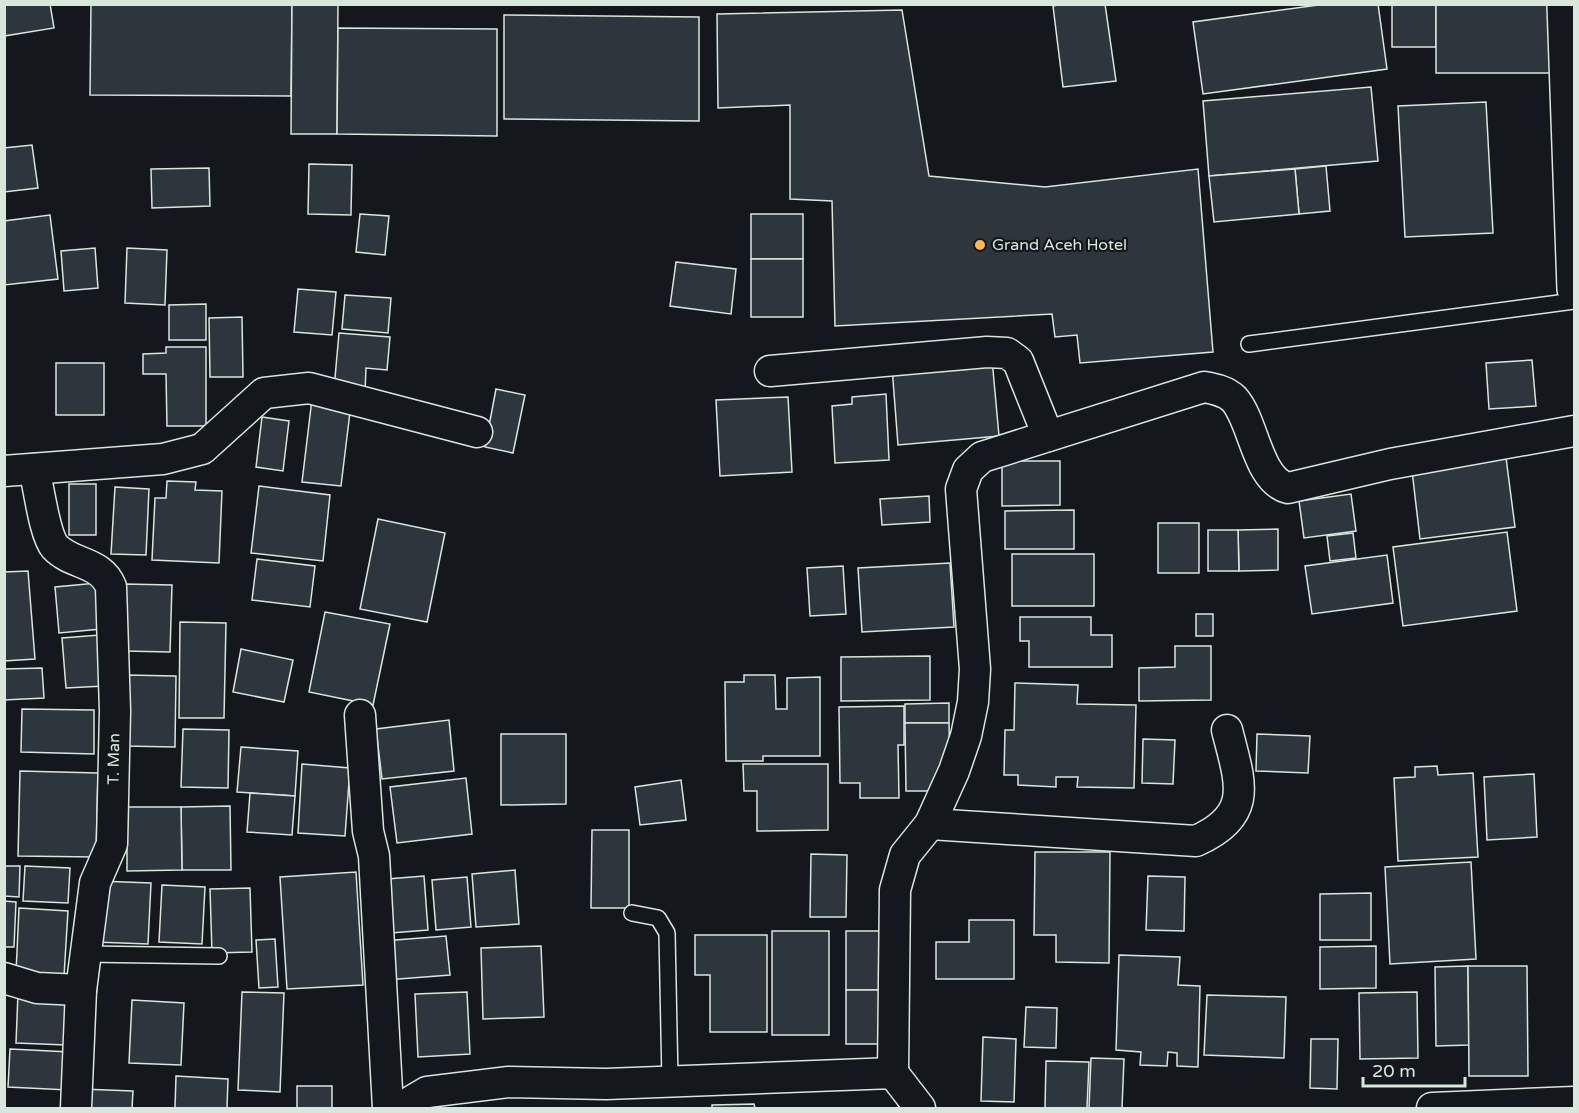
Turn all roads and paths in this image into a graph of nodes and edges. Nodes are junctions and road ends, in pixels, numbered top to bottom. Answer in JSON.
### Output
{"nodes":[{"id":1,"x":1568,"y":21,"type":"edge"},
{"id":2,"x":1575,"y":289,"type":"edge"},
{"id":3,"x":1575,"y":301,"type":"edge"},
{"id":4,"x":1249,"y":344,"type":"dead end"},
{"id":5,"x":770,"y":371,"type":"dead end"},
{"id":6,"x":1575,"y":431,"type":"edge"},
{"id":7,"x":477,"y":432,"type":"dead end"},
{"id":8,"x":1048,"y":436,"type":"junction"},
{"id":9,"x":34,"y":469,"type":"junction"},
{"id":10,"x":4,"y":471,"type":"edge"},
{"id":11,"x":360,"y":715,"type":"dead end"},
{"id":12,"x":1227,"y":730,"type":"dead end"},
{"id":13,"x":930,"y":824,"type":"junction"},
{"id":14,"x":632,"y":914,"type":"dead end"},
{"id":15,"x":85,"y":954,"type":"junction"},
{"id":16,"x":219,"y":956,"type":"dead end"},
{"id":17,"x":4,"y":978,"type":"edge"},
{"id":18,"x":81,"y":990,"type":"junction"},
{"id":19,"x":893,"y":1073,"type":"junction"},
{"id":20,"x":670,"y":1081,"type":"junction"},
{"id":21,"x":607,"y":1096,"type":"edge"},
{"id":22,"x":1575,"y":1102,"type":"edge"},
{"id":23,"x":76,"y":1108,"type":"edge"},
{"id":24,"x":388,"y":1108,"type":"edge"},
{"id":25,"x":400,"y":1108,"type":"edge"},
{"id":26,"x":920,"y":1108,"type":"edge"},
{"id":27,"x":1432,"y":1108,"type":"edge"}],
"edges":[{"from":1,"to":2,"type":"main road"},
{"from":3,"to":4,"type":"lane"},
{"from":5,"to":8,"type":"street"},
{"from":6,"to":8,"type":"street"},
{"from":7,"to":9,"type":"street"},
{"from":8,"to":13,"type":"street"},
{"from":9,"to":10,"type":"street"},
{"from":9,"to":15,"type":"street","name":"T. Man"},
{"from":11,"to":24,"type":"street"},
{"from":12,"to":13,"type":"street"},
{"from":13,"to":19,"type":"street"},
{"from":14,"to":20,"type":"lane"},
{"from":15,"to":16,"type":"lane"},
{"from":15,"to":18,"type":"street","name":"T. Man"},
{"from":17,"to":18,"type":"street"},
{"from":18,"to":23,"type":"street","name":"T. Man"},
{"from":19,"to":20,"type":"street"},
{"from":19,"to":26,"type":"street"},
{"from":20,"to":21,"type":"street"},
{"from":21,"to":25,"type":"street"},
{"from":22,"to":27,"type":"street"}]}
